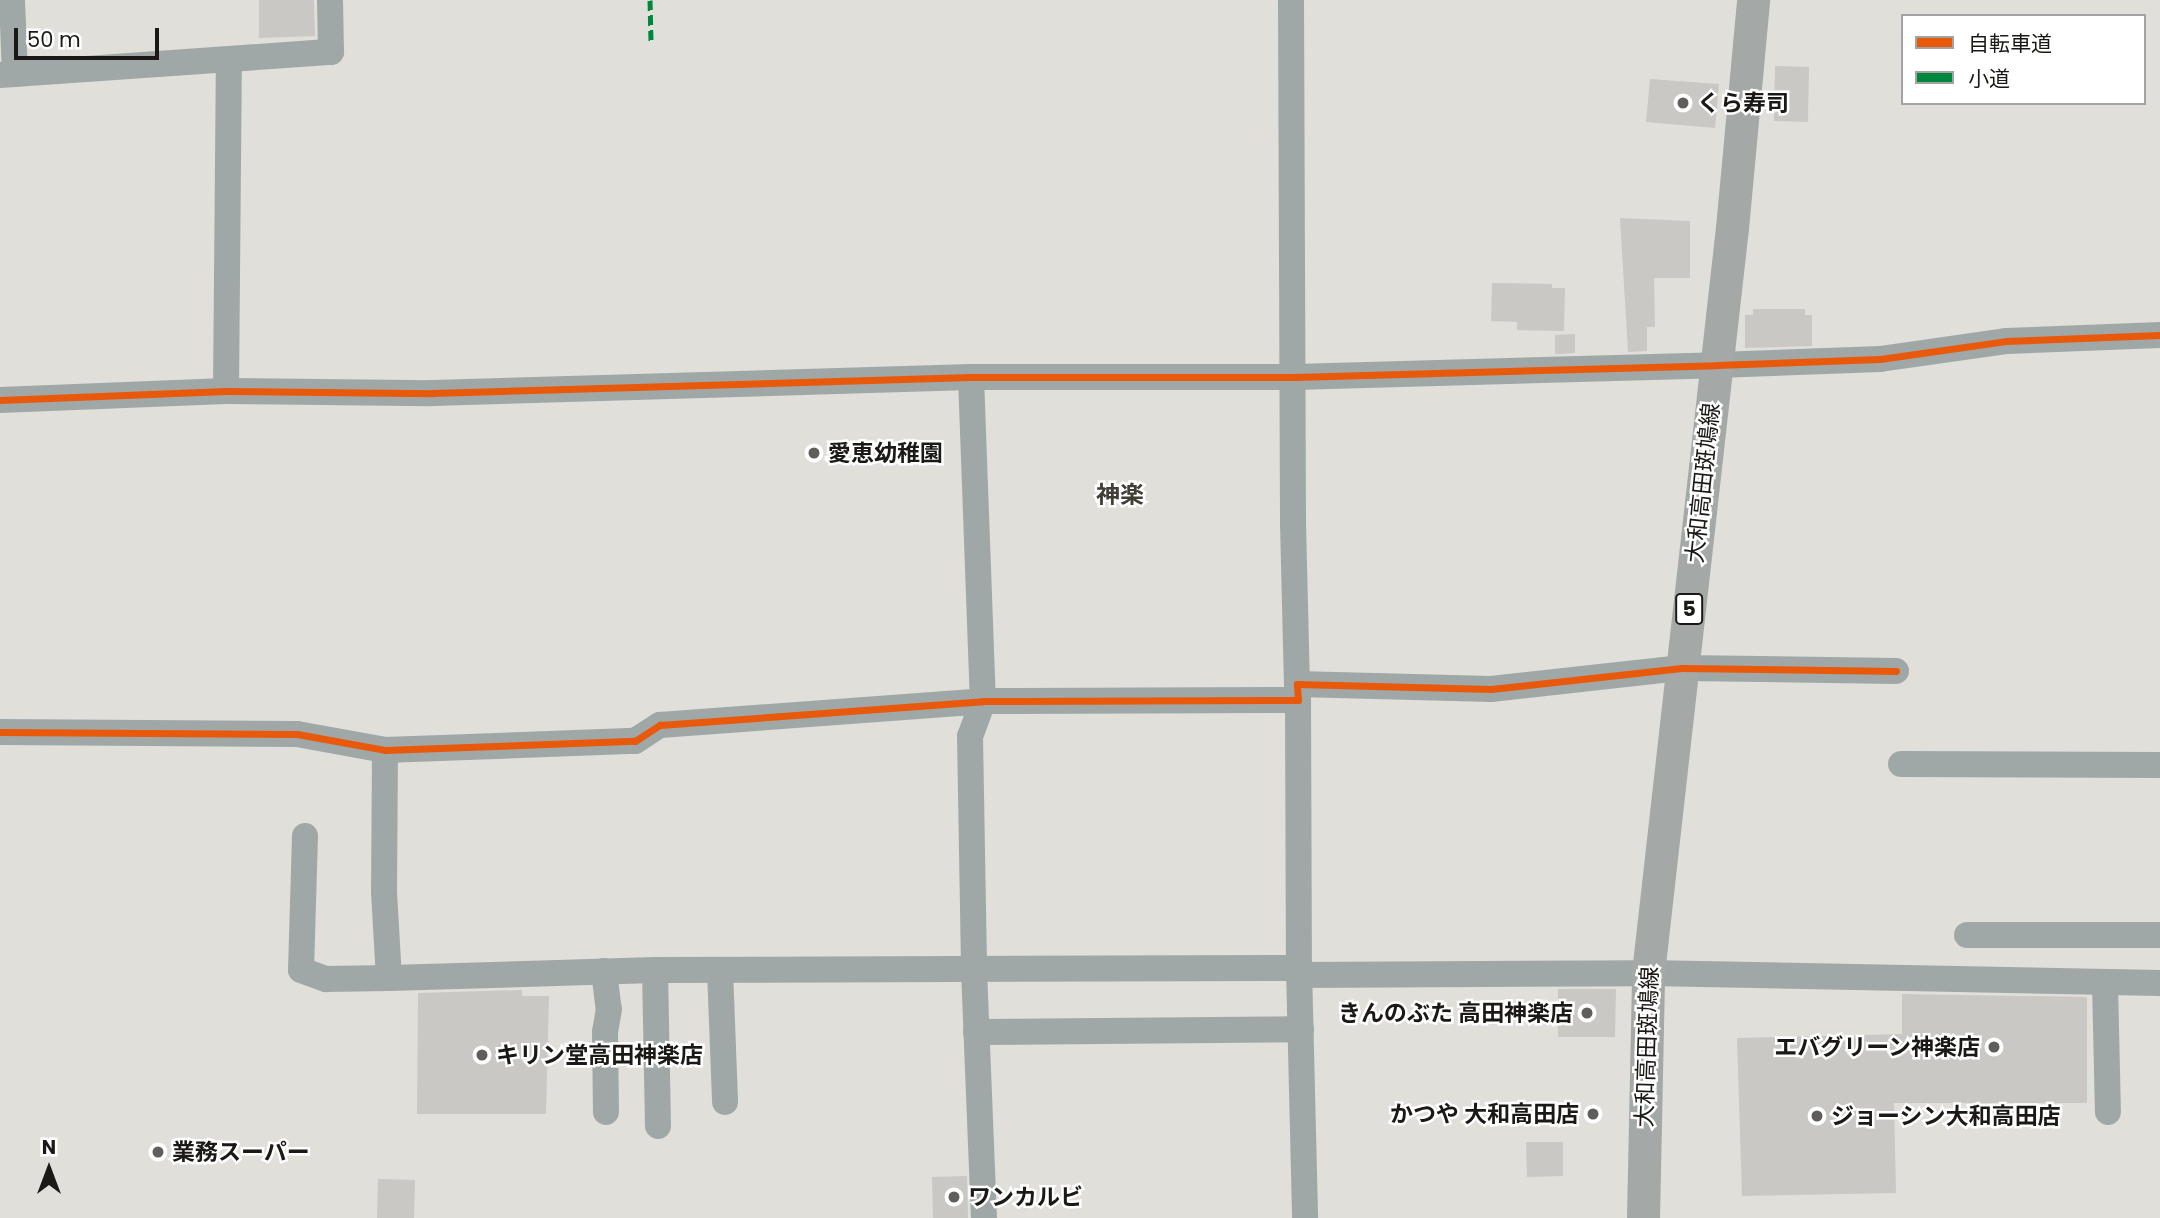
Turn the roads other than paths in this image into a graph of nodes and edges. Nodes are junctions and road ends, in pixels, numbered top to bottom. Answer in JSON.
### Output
{"nodes":[{"id":1,"x":12,"y":0,"type":"edge"},
{"id":2,"x":330,"y":0,"type":"edge"},
{"id":3,"x":1291,"y":0,"type":"edge"},
{"id":4,"x":1753,"y":0,"type":"edge"},
{"id":5,"x":229,"y":61,"type":"junction"},
{"id":6,"x":7,"y":74,"type":"edge"},
{"id":7,"x":2160,"y":335,"type":"edge"},
{"id":8,"x":1717,"y":365,"type":"junction"},
{"id":9,"x":971,"y":377,"type":"junction"},
{"id":10,"x":1295,"y":377,"type":"junction"},
{"id":11,"x":226,"y":391,"type":"junction"},
{"id":12,"x":0,"y":400,"type":"edge"},
{"id":13,"x":1682,"y":668,"type":"junction"},
{"id":14,"x":1896,"y":671,"type":"dead end"},
{"id":15,"x":1298,"y":692,"type":"junction"},
{"id":16,"x":983,"y":701,"type":"junction"},
{"id":17,"x":0,"y":732,"type":"edge"},
{"id":18,"x":385,"y":750,"type":"junction"},
{"id":19,"x":1901,"y":764,"type":"dead end"},
{"id":20,"x":2160,"y":765,"type":"edge"},
{"id":21,"x":305,"y":836,"type":"dead end"},
{"id":22,"x":1967,"y":934,"type":"dead end"},
{"id":23,"x":2160,"y":935,"type":"edge"},
{"id":24,"x":655,"y":970,"type":"junction"},
{"id":25,"x":720,"y":970,"type":"junction"},
{"id":26,"x":974,"y":970,"type":"junction"},
{"id":27,"x":604,"y":971,"type":"junction"},
{"id":28,"x":1299,"y":971,"type":"junction"},
{"id":29,"x":1648,"y":973,"type":"junction"},
{"id":30,"x":389,"y":978,"type":"junction"},
{"id":31,"x":2105,"y":983,"type":"junction"},
{"id":32,"x":2160,"y":983,"type":"edge"},
{"id":33,"x":1301,"y":1029,"type":"junction"},
{"id":34,"x":976,"y":1032,"type":"junction"},
{"id":35,"x":725,"y":1102,"type":"dead end"},
{"id":36,"x":606,"y":1112,"type":"dead end"},
{"id":37,"x":2108,"y":1112,"type":"dead end"},
{"id":38,"x":659,"y":1126,"type":"dead end"},
{"id":39,"x":984,"y":1218,"type":"edge"},
{"id":40,"x":1305,"y":1218,"type":"edge"},
{"id":41,"x":1643,"y":1218,"type":"edge"}],
"edges":[{"from":1,"to":6,"type":"street"},
{"from":2,"to":5,"type":"street"},
{"from":3,"to":10,"type":"street"},
{"from":4,"to":8,"type":"main road","name":"大和高田斑鳩線","number":"5"},
{"from":5,"to":6,"type":"street"},
{"from":5,"to":11,"type":"street"},
{"from":7,"to":8,"type":"street"},
{"from":8,"to":10,"type":"street"},
{"from":8,"to":13,"type":"main road","name":"大和高田斑鳩線","number":"5"},
{"from":9,"to":10,"type":"street"},
{"from":9,"to":11,"type":"street"},
{"from":9,"to":16,"type":"street"},
{"from":10,"to":15,"type":"street"},
{"from":11,"to":12,"type":"street"},
{"from":13,"to":14,"type":"street"},
{"from":13,"to":15,"type":"street"},
{"from":13,"to":29,"type":"main road","name":"大和高田斑鳩線","number":"5"},
{"from":15,"to":16,"type":"street"},
{"from":15,"to":28,"type":"street"},
{"from":16,"to":18,"type":"street"},
{"from":16,"to":26,"type":"street"},
{"from":17,"to":18,"type":"street"},
{"from":18,"to":30,"type":"street"},
{"from":19,"to":20,"type":"street"},
{"from":21,"to":30,"type":"street"},
{"from":22,"to":23,"type":"street"},
{"from":24,"to":25,"type":"street"},
{"from":24,"to":27,"type":"street"},
{"from":24,"to":38,"type":"street"},
{"from":25,"to":26,"type":"street"},
{"from":25,"to":35,"type":"street"},
{"from":26,"to":28,"type":"street"},
{"from":26,"to":34,"type":"street"},
{"from":27,"to":30,"type":"street"},
{"from":27,"to":36,"type":"street"},
{"from":28,"to":29,"type":"street"},
{"from":28,"to":33,"type":"street"},
{"from":29,"to":31,"type":"street"},
{"from":29,"to":41,"type":"main road","name":"大和高田斑鳩線","number":"5"},
{"from":31,"to":32,"type":"street"},
{"from":31,"to":37,"type":"street"},
{"from":33,"to":34,"type":"street"},
{"from":33,"to":40,"type":"street"},
{"from":34,"to":39,"type":"street"}]}
